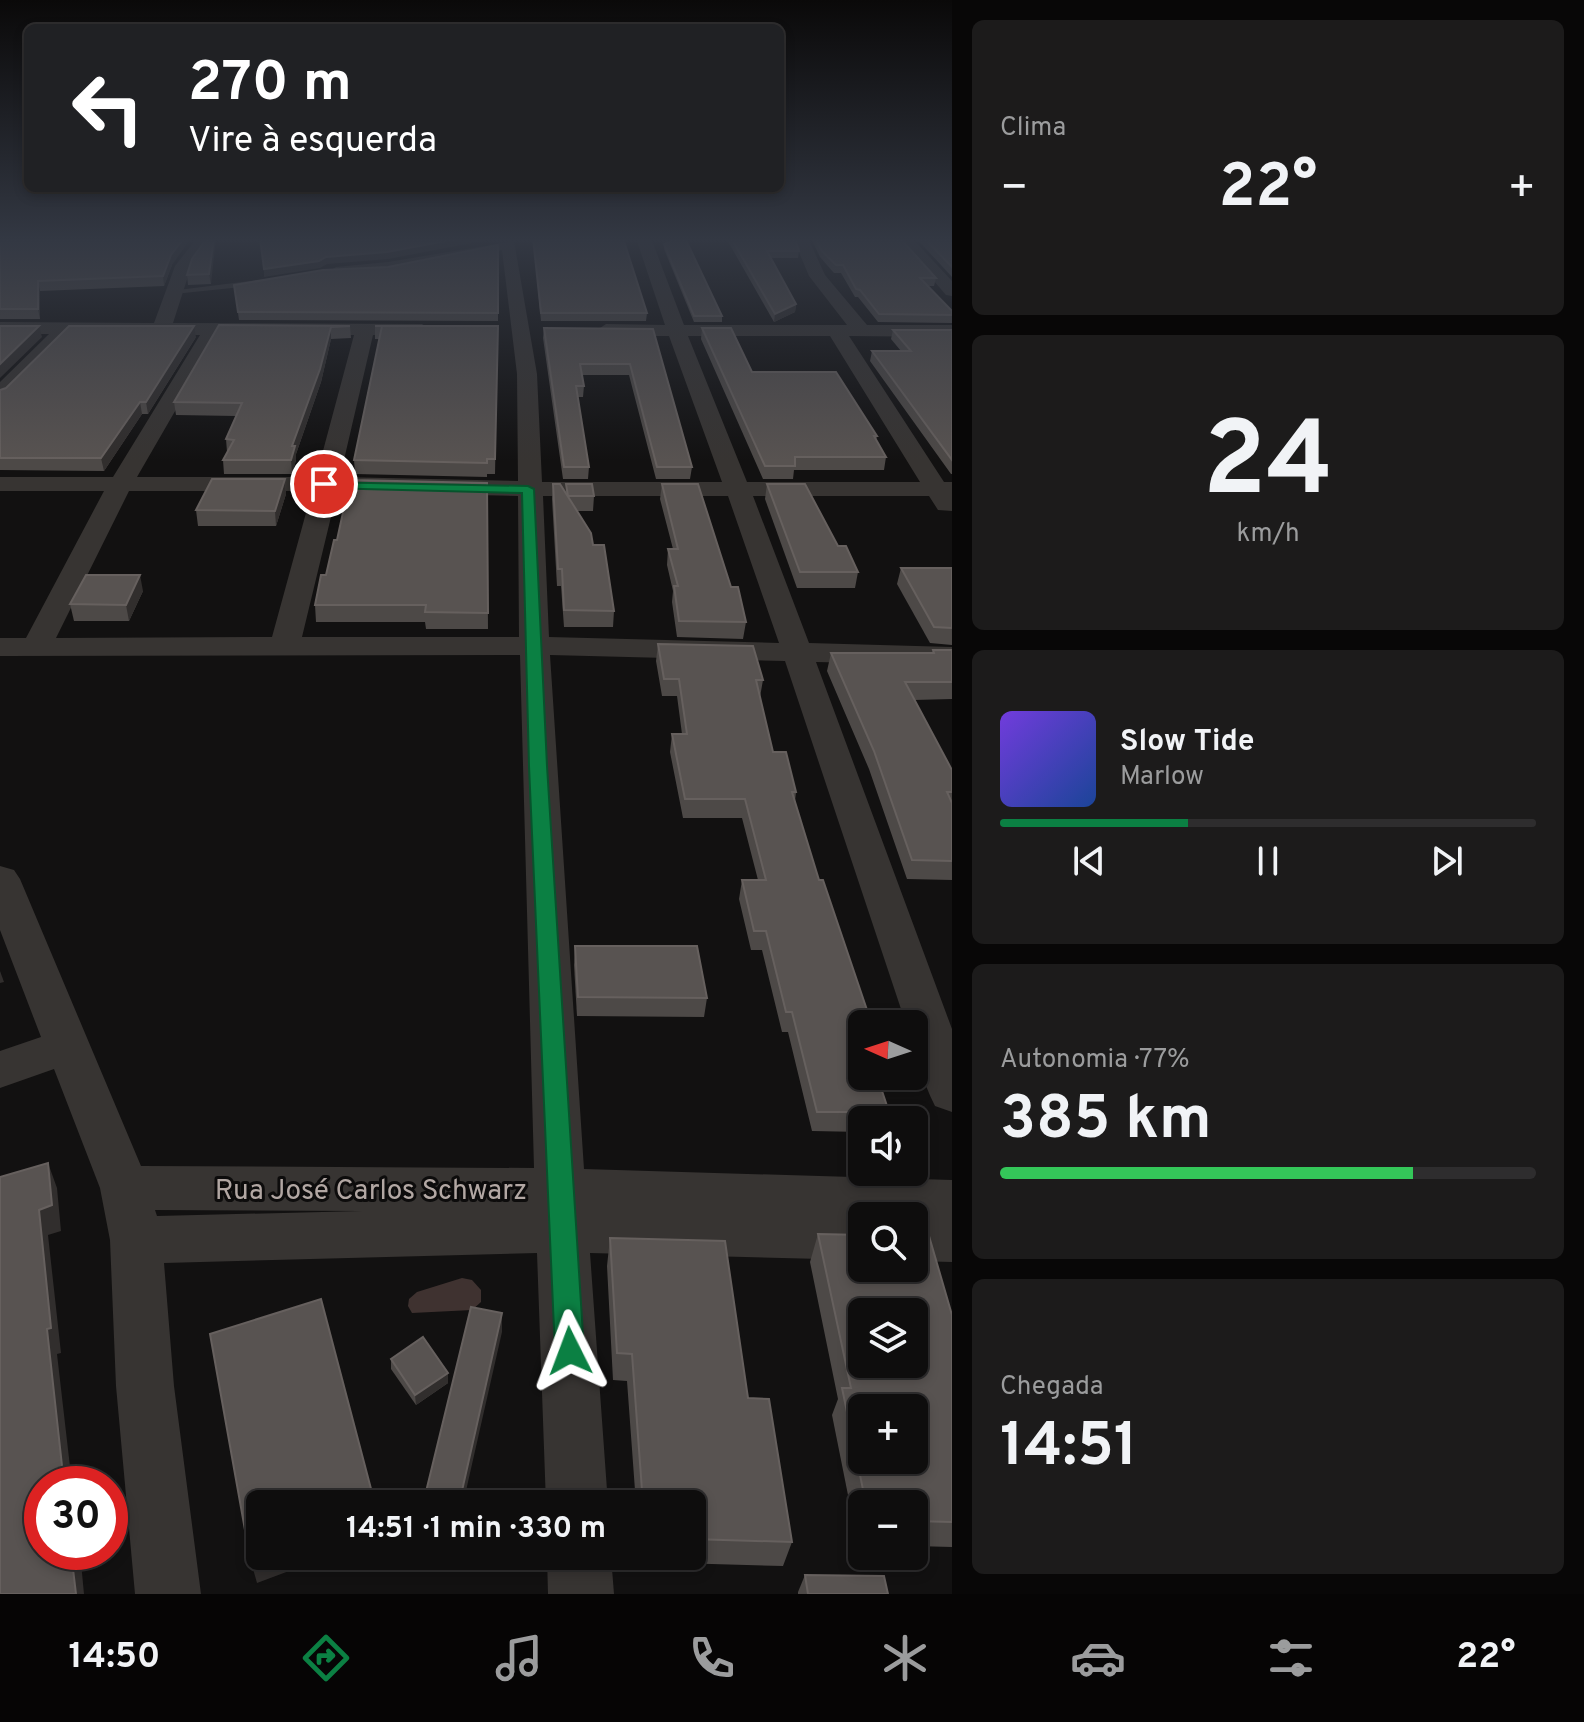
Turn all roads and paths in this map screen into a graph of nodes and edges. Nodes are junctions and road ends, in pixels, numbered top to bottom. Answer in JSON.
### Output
{"nodes":[{"id":1,"x":167,"y":312,"type":"edge"},
{"id":2,"x":521,"y":312,"type":"edge"},
{"id":3,"x":672,"y":312,"type":"edge"},
{"id":4,"x":847,"y":312,"type":"edge"},
{"id":5,"x":0,"y":328,"type":"edge"},
{"id":6,"x":64,"y":329,"type":"junction"},
{"id":7,"x":161,"y":330,"type":"junction"},
{"id":8,"x":443,"y":330,"type":"edge"},
{"id":9,"x":584,"y":330,"type":"edge"},
{"id":10,"x":679,"y":330,"type":"junction"},
{"id":11,"x":212,"y":331,"type":"junction"},
{"id":12,"x":365,"y":331,"type":"junction"},
{"id":13,"x":836,"y":331,"type":"junction"},
{"id":14,"x":862,"y":331,"type":"junction"},
{"id":15,"x":952,"y":331,"type":"edge"},
{"id":16,"x":0,"y":394,"type":"edge"},
{"id":17,"x":0,"y":484,"type":"edge"},
{"id":18,"x":324,"y":484,"type":"junction"},
{"id":19,"x":120,"y":485,"type":"junction"},
{"id":20,"x":528,"y":489,"type":"junction"},
{"id":21,"x":739,"y":489,"type":"junction"},
{"id":22,"x":944,"y":490,"type":"edge"},
{"id":23,"x":952,"y":514,"type":"edge"},
{"id":24,"x":285,"y":646,"type":"junction"},
{"id":25,"x":535,"y":646,"type":"junction"},
{"id":26,"x":0,"y":647,"type":"edge"},
{"id":27,"x":35,"y":649,"type":"junction"},
{"id":28,"x":799,"y":652,"type":"junction"},
{"id":29,"x":952,"y":656,"type":"edge"},
{"id":30,"x":0,"y":879,"type":"edge"},
{"id":31,"x":68,"y":1045,"type":"junction"},
{"id":32,"x":0,"y":1070,"type":"edge"},
{"id":33,"x":952,"y":1093,"type":"edge"},
{"id":34,"x":125,"y":1188,"type":"junction"},
{"id":35,"x":952,"y":1202,"type":"edge"},
{"id":36,"x":562,"y":1209,"type":"junction"},
{"id":37,"x":848,"y":1236,"type":"edge"},
{"id":38,"x":928,"y":1238,"type":"edge"},
{"id":39,"x":952,"y":1239,"type":"edge"},
{"id":40,"x":136,"y":1240,"type":"junction"},
{"id":41,"x":576,"y":1490,"type":"edge"},
{"id":42,"x":580,"y":1570,"type":"edge"},
{"id":43,"x":168,"y":1594,"type":"edge"},
{"id":44,"x":581,"y":1594,"type":"edge"}],
"edges":[{"from":1,"to":7,"type":"street"},
{"from":2,"to":20,"type":"street"},
{"from":3,"to":10,"type":"street"},
{"from":4,"to":14,"type":"street"},
{"from":5,"to":6,"type":"street"},
{"from":6,"to":7,"type":"street"},
{"from":6,"to":16,"type":"street"},
{"from":7,"to":11,"type":"street"},
{"from":8,"to":12,"type":"street"},
{"from":9,"to":10,"type":"street"},
{"from":10,"to":13,"type":"street"},
{"from":10,"to":21,"type":"street"},
{"from":11,"to":12,"type":"street"},
{"from":11,"to":19,"type":"street"},
{"from":12,"to":18,"type":"street"},
{"from":13,"to":14,"type":"street"},
{"from":13,"to":22,"type":"street"},
{"from":14,"to":15,"type":"street"},
{"from":17,"to":19,"type":"street"},
{"from":18,"to":19,"type":"street"},
{"from":18,"to":20,"type":"street"},
{"from":18,"to":24,"type":"street"},
{"from":19,"to":27,"type":"street"},
{"from":20,"to":21,"type":"street"},
{"from":20,"to":25,"type":"street"},
{"from":21,"to":22,"type":"street"},
{"from":21,"to":28,"type":"street"},
{"from":22,"to":23,"type":"street"},
{"from":24,"to":25,"type":"street"},
{"from":24,"to":27,"type":"street"},
{"from":25,"to":28,"type":"street"},
{"from":25,"to":36,"type":"street"},
{"from":26,"to":27,"type":"street"},
{"from":28,"to":29,"type":"street"},
{"from":28,"to":33,"type":"street"},
{"from":30,"to":31,"type":"street"},
{"from":31,"to":32,"type":"street"},
{"from":31,"to":34,"type":"street"},
{"from":34,"to":36,"type":"street","name":"Rua José Carlos Schwarz"},
{"from":34,"to":40,"type":"street"},
{"from":35,"to":36,"type":"street","name":"Rua José Carlos Schwarz"},
{"from":36,"to":37,"type":"street","name":"Rua José Carlos Schwarz"},
{"from":36,"to":40,"type":"street","name":"Rua José Carlos Schwarz"},
{"from":36,"to":41,"type":"street"},
{"from":38,"to":39,"type":"street"},
{"from":40,"to":43,"type":"street"},
{"from":42,"to":44,"type":"street"}]}
